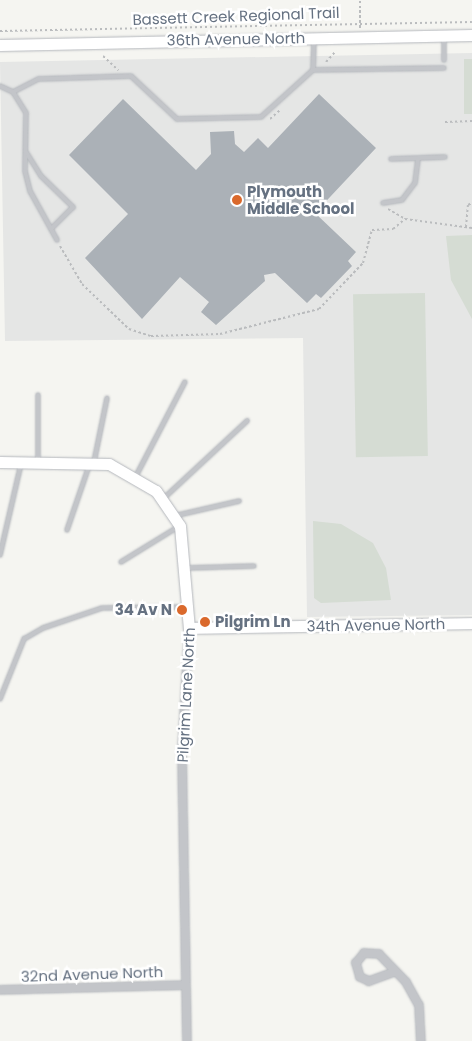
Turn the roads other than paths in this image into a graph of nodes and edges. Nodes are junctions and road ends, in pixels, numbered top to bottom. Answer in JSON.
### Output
{"nodes":[{"id":1,"x":444,"y":35,"type":"junction"},
{"id":2,"x":472,"y":35,"type":"edge"},
{"id":3,"x":314,"y":37,"type":"junction"},
{"id":4,"x":0,"y":45,"type":"edge"},
{"id":5,"x":444,"y":60,"type":"dead end"},
{"id":6,"x":444,"y":68,"type":"dead end"},
{"id":7,"x":313,"y":70,"type":"junction"},
{"id":8,"x":0,"y":86,"type":"edge"},
{"id":9,"x":13,"y":92,"type":"junction"},
{"id":10,"x":25,"y":150,"type":"junction"},
{"id":11,"x":445,"y":157,"type":"dead end"},
{"id":12,"x":391,"y":159,"type":"dead end"},
{"id":13,"x":418,"y":159,"type":"junction"},
{"id":14,"x":383,"y":203,"type":"road end"},
{"id":15,"x":51,"y":229,"type":"junction"},
{"id":16,"x":57,"y":240,"type":"road end"},
{"id":17,"x":185,"y":382,"type":"dead end"},
{"id":18,"x":38,"y":395,"type":"dead end"},
{"id":19,"x":107,"y":398,"type":"dead end"},
{"id":20,"x":247,"y":421,"type":"dead end"},
{"id":21,"x":22,"y":461,"type":"junction"},
{"id":22,"x":38,"y":461,"type":"junction"},
{"id":23,"x":0,"y":462,"type":"edge"},
{"id":24,"x":93,"y":462,"type":"junction"},
{"id":25,"x":136,"y":476,"type":"junction"},
{"id":26,"x":163,"y":499,"type":"junction"},
{"id":27,"x":239,"y":501,"type":"dead end"},
{"id":28,"x":174,"y":516,"type":"junction"},
{"id":29,"x":180,"y":526,"type":"junction"},
{"id":30,"x":67,"y":530,"type":"dead end"},
{"id":31,"x":0,"y":555,"type":"edge"},
{"id":32,"x":121,"y":562,"type":"dead end"},
{"id":33,"x":254,"y":566,"type":"dead end"},
{"id":34,"x":187,"y":568,"type":"junction"},
{"id":35,"x":188,"y":607,"type":"junction"},
{"id":36,"x":472,"y":623,"type":"edge"},
{"id":37,"x":189,"y":628,"type":"junction"},
{"id":38,"x":0,"y":699,"type":"edge"},
{"id":39,"x":394,"y":972,"type":"junction"},
{"id":40,"x":186,"y":985,"type":"junction"},
{"id":41,"x":0,"y":990,"type":"edge"},
{"id":42,"x":187,"y":1041,"type":"edge"},
{"id":43,"x":421,"y":1041,"type":"edge"}],
"edges":[{"from":1,"to":2,"type":"street","name":"36th Avenue North"},
{"from":1,"to":3,"type":"street","name":"36th Avenue North"},
{"from":1,"to":5,"type":"lane"},
{"from":3,"to":4,"type":"street","name":"36th Avenue North"},
{"from":3,"to":7,"type":"lane"},
{"from":6,"to":7,"type":"lane"},
{"from":7,"to":9,"type":"lane"},
{"from":8,"to":9,"type":"lane"},
{"from":9,"to":10,"type":"lane"},
{"from":10,"to":15,"type":"lane"},
{"from":10,"to":15,"type":"lane"},
{"from":11,"to":13,"type":"lane"},
{"from":12,"to":13,"type":"lane"},
{"from":13,"to":14,"type":"lane"},
{"from":15,"to":16,"type":"lane"},
{"from":17,"to":25,"type":"lane"},
{"from":18,"to":22,"type":"lane"},
{"from":19,"to":24,"type":"lane"},
{"from":20,"to":26,"type":"lane"},
{"from":21,"to":22,"type":"street","name":"Pilgrim Lane North"},
{"from":21,"to":23,"type":"street","name":"Pilgrim Lane North"},
{"from":21,"to":31,"type":"lane"},
{"from":22,"to":24,"type":"street","name":"Pilgrim Lane North"},
{"from":24,"to":25,"type":"street","name":"Pilgrim Lane North"},
{"from":24,"to":30,"type":"lane"},
{"from":25,"to":26,"type":"street","name":"Pilgrim Lane North"},
{"from":26,"to":28,"type":"street","name":"Pilgrim Lane North"},
{"from":27,"to":28,"type":"lane"},
{"from":28,"to":29,"type":"street","name":"Pilgrim Lane North"},
{"from":29,"to":32,"type":"lane"},
{"from":29,"to":34,"type":"street","name":"Pilgrim Lane North"},
{"from":33,"to":34,"type":"lane"},
{"from":34,"to":35,"type":"street","name":"Pilgrim Lane North"},
{"from":35,"to":37,"type":"street","name":"Pilgrim Lane North"},
{"from":35,"to":38,"type":"lane"},
{"from":36,"to":37,"type":"street","name":"34th Avenue North"},
{"from":37,"to":40,"type":"street","name":"Pilgrim Lane North"},
{"from":39,"to":39,"type":"street"},
{"from":39,"to":43,"type":"street"},
{"from":40,"to":41,"type":"street","name":"32nd Avenue North"},
{"from":40,"to":42,"type":"street","name":"Pilgrim Lane North"}]}
